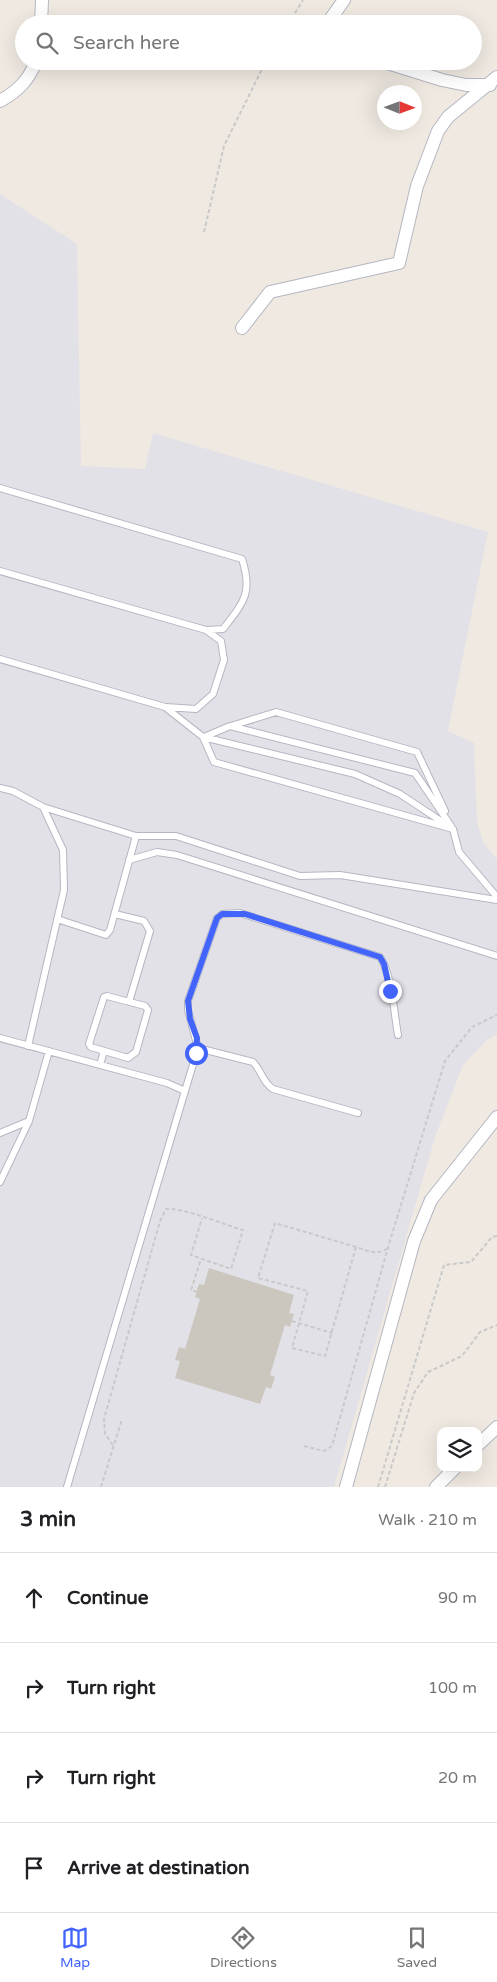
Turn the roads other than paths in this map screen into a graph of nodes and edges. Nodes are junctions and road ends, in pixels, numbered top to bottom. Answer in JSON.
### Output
{"nodes":[{"id":1,"x":42,"y":0,"type":"edge"},
{"id":2,"x":344,"y":0,"type":"edge"},
{"id":3,"x":41,"y":15,"type":"edge"},
{"id":4,"x":333,"y":15,"type":"edge"},
{"id":5,"x":32,"y":70,"type":"edge"},
{"id":6,"x":410,"y":70,"type":"edge"},
{"id":7,"x":495,"y":83,"type":"edge"},
{"id":8,"x":0,"y":101,"type":"edge"},
{"id":9,"x":242,"y":328,"type":"dead end"},
{"id":10,"x":0,"y":488,"type":"edge"},
{"id":11,"x":0,"y":571,"type":"edge"},
{"id":12,"x":206,"y":630,"type":"junction"},
{"id":13,"x":0,"y":659,"type":"edge"},
{"id":14,"x":165,"y":708,"type":"junction"},
{"id":15,"x":230,"y":726,"type":"junction"},
{"id":16,"x":203,"y":737,"type":"junction"},
{"id":17,"x":0,"y":788,"type":"edge"},
{"id":18,"x":43,"y":807,"type":"junction"},
{"id":19,"x":452,"y":828,"type":"junction"},
{"id":20,"x":136,"y":836,"type":"junction"},
{"id":21,"x":129,"y":860,"type":"junction"},
{"id":22,"x":497,"y":899,"type":"edge"},
{"id":23,"x":114,"y":914,"type":"junction"},
{"id":24,"x":58,"y":919,"type":"junction"},
{"id":25,"x":497,"y":956,"type":"edge"},
{"id":26,"x":129,"y":1002,"type":"junction"},
{"id":27,"x":398,"y":1035,"type":"dead end"},
{"id":28,"x":0,"y":1038,"type":"edge"},
{"id":29,"x":28,"y":1046,"type":"junction"},
{"id":30,"x":198,"y":1048,"type":"junction"},
{"id":31,"x":49,"y":1051,"type":"junction"},
{"id":32,"x":104,"y":1051,"type":"junction"},
{"id":33,"x":100,"y":1065,"type":"junction"},
{"id":34,"x":184,"y":1091,"type":"junction"},
{"id":35,"x":358,"y":1113,"type":"dead end"},
{"id":36,"x":497,"y":1117,"type":"edge"},
{"id":37,"x":29,"y":1121,"type":"junction"},
{"id":38,"x":0,"y":1134,"type":"edge"},
{"id":39,"x":0,"y":1182,"type":"edge"},
{"id":40,"x":497,"y":1427,"type":"edge"},
{"id":41,"x":482,"y":1441,"type":"edge"},
{"id":42,"x":451,"y":1472,"type":"edge"},
{"id":43,"x":67,"y":1487,"type":"edge"},
{"id":44,"x":346,"y":1487,"type":"edge"},
{"id":45,"x":436,"y":1487,"type":"edge"}],
"edges":[{"from":1,"to":3,"type":"street"},
{"from":2,"to":4,"type":"street"},
{"from":5,"to":8,"type":"street"},
{"from":6,"to":7,"type":"street"},
{"from":7,"to":9,"type":"street"},
{"from":10,"to":12,"type":"lane"},
{"from":11,"to":12,"type":"lane"},
{"from":12,"to":14,"type":"lane"},
{"from":13,"to":14,"type":"lane"},
{"from":14,"to":16,"type":"lane"},
{"from":15,"to":16,"type":"lane"},
{"from":15,"to":19,"type":"lane"},
{"from":15,"to":19,"type":"lane"},
{"from":16,"to":19,"type":"lane"},
{"from":16,"to":19,"type":"lane"},
{"from":17,"to":18,"type":"lane"},
{"from":18,"to":20,"type":"lane"},
{"from":18,"to":24,"type":"lane"},
{"from":19,"to":22,"type":"lane"},
{"from":20,"to":21,"type":"lane"},
{"from":20,"to":22,"type":"lane"},
{"from":21,"to":23,"type":"lane"},
{"from":21,"to":25,"type":"lane"},
{"from":23,"to":24,"type":"lane"},
{"from":23,"to":26,"type":"lane"},
{"from":24,"to":29,"type":"lane"},
{"from":26,"to":32,"type":"lane"},
{"from":26,"to":32,"type":"lane"},
{"from":27,"to":30,"type":"lane"},
{"from":28,"to":29,"type":"lane"},
{"from":29,"to":31,"type":"lane"},
{"from":30,"to":34,"type":"lane"},
{"from":30,"to":35,"type":"lane"},
{"from":31,"to":33,"type":"lane"},
{"from":31,"to":37,"type":"lane"},
{"from":32,"to":33,"type":"lane"},
{"from":33,"to":34,"type":"lane"},
{"from":34,"to":43,"type":"lane"},
{"from":36,"to":44,"type":"street"},
{"from":37,"to":38,"type":"lane"},
{"from":37,"to":39,"type":"lane"},
{"from":40,"to":41,"type":"street"},
{"from":42,"to":45,"type":"street"}]}
